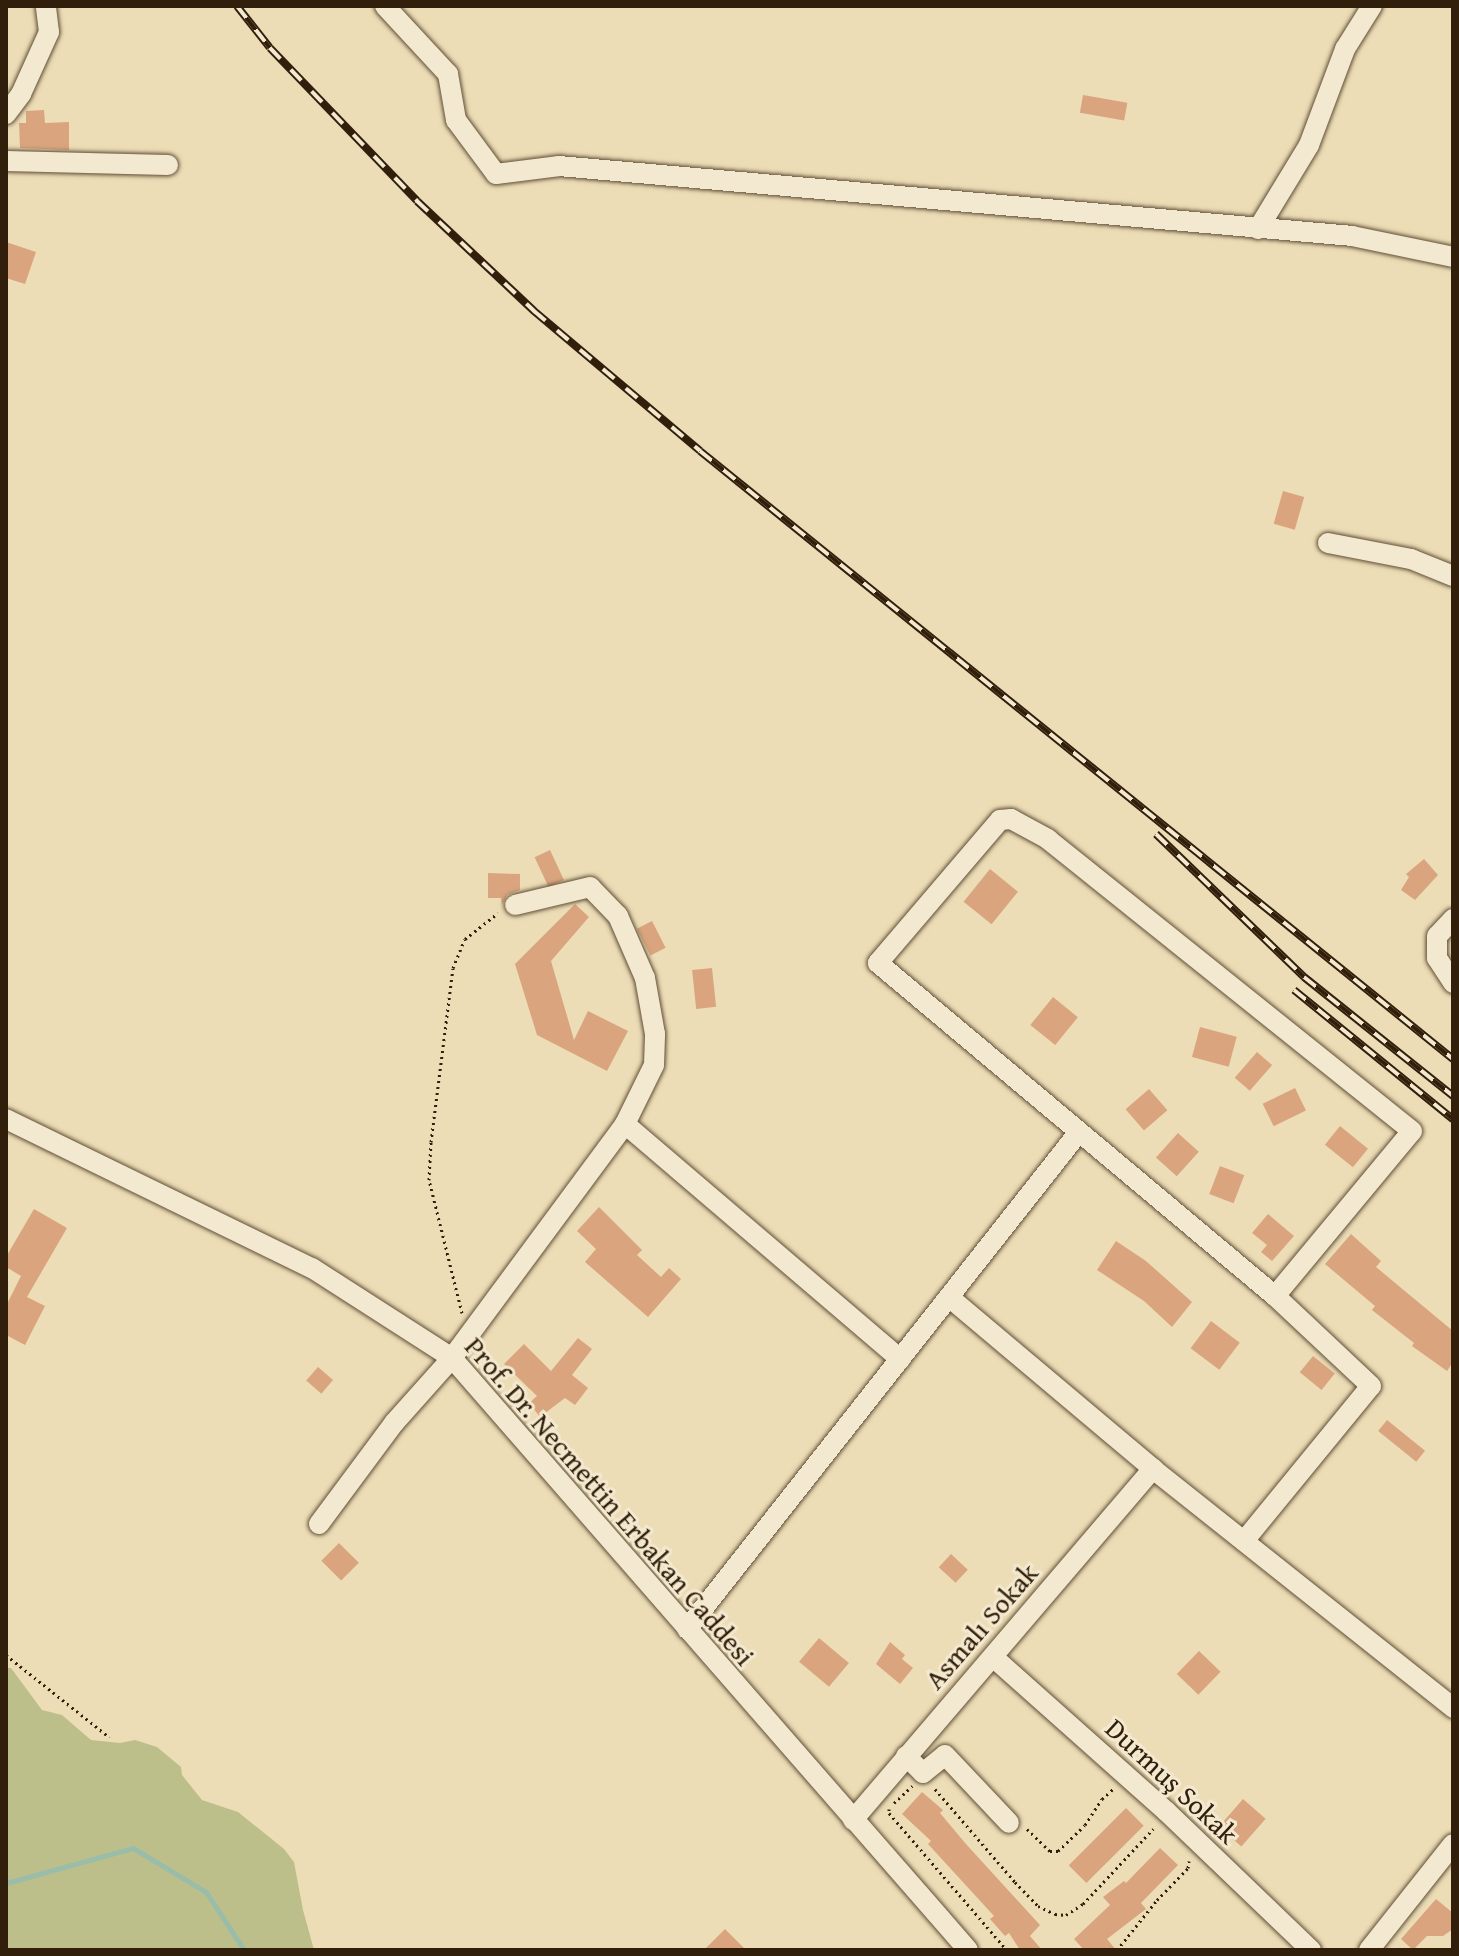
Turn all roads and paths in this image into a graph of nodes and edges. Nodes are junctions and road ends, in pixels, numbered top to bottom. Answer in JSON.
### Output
{"nodes":[{"id":1,"x":46,"y":6,"type":"edge"},
{"id":2,"x":385,"y":6,"type":"edge"},
{"id":3,"x":1372,"y":6,"type":"edge"},
{"id":4,"x":6,"y":114,"type":"edge"},
{"id":5,"x":6,"y":161,"type":"edge"},
{"id":6,"x":168,"y":165,"type":"dead end"},
{"id":7,"x":1258,"y":229,"type":"junction"},
{"id":8,"x":1453,"y":257,"type":"edge"},
{"id":9,"x":1328,"y":543,"type":"dead end"},
{"id":10,"x":1453,"y":576,"type":"edge"},
{"id":11,"x":515,"y":905,"type":"joint"},
{"id":12,"x":1453,"y":919,"type":"edge"},
{"id":13,"x":1453,"y":983,"type":"edge"},
{"id":14,"x":6,"y":1119,"type":"edge"},
{"id":15,"x":625,"y":1124,"type":"junction"},
{"id":16,"x":1079,"y":1132,"type":"junction"},
{"id":17,"x":1275,"y":1296,"type":"junction"},
{"id":18,"x":949,"y":1297,"type":"junction"},
{"id":19,"x":469,"y":1336,"type":"junction"},
{"id":20,"x":452,"y":1358,"type":"junction"},
{"id":21,"x":900,"y":1359,"type":"junction"},
{"id":22,"x":1153,"y":1469,"type":"junction"},
{"id":23,"x":319,"y":1524,"type":"dead end"},
{"id":24,"x":1244,"y":1541,"type":"junction"},
{"id":25,"x":687,"y":1629,"type":"junction"},
{"id":26,"x":6,"y":1655,"type":"edge"},
{"id":27,"x":993,"y":1657,"type":"junction"},
{"id":28,"x":1453,"y":1708,"type":"edge"},
{"id":29,"x":109,"y":1737,"type":"dead end"},
{"id":30,"x":906,"y":1756,"type":"junction"},
{"id":31,"x":917,"y":1782,"type":"dead end"},
{"id":32,"x":931,"y":1785,"type":"dead end"},
{"id":33,"x":1116,"y":1788,"type":"dead end"},
{"id":34,"x":853,"y":1820,"type":"junction"},
{"id":35,"x":1147,"y":1820,"type":"dead end"},
{"id":36,"x":1009,"y":1823,"type":"joint"},
{"id":37,"x":1153,"y":1829,"type":"junction"},
{"id":38,"x":1164,"y":1836,"type":"dead end"},
{"id":39,"x":1453,"y":1844,"type":"edge"},
{"id":40,"x":1184,"y":1852,"type":"dead end"},
{"id":41,"x":968,"y":1950,"type":"edge"},
{"id":42,"x":1007,"y":1950,"type":"edge"},
{"id":43,"x":1117,"y":1950,"type":"edge"},
{"id":44,"x":1311,"y":1950,"type":"edge"},
{"id":45,"x":1369,"y":1950,"type":"edge"}],
"edges":[{"from":1,"to":4,"type":"street"},
{"from":2,"to":7,"type":"street"},
{"from":3,"to":7,"type":"street"},
{"from":5,"to":6,"type":"street"},
{"from":7,"to":8,"type":"street"},
{"from":9,"to":10,"type":"street"},
{"from":11,"to":15,"type":"street"},
{"from":11,"to":19,"type":"path"},
{"from":12,"to":13,"type":"street"},
{"from":14,"to":20,"type":"street","name":"Prof. Dr. Necmettin Erbakan Caddesi"},
{"from":15,"to":19,"type":"street"},
{"from":15,"to":21,"type":"street"},
{"from":16,"to":17,"type":"street"},
{"from":16,"to":17,"type":"street"},
{"from":16,"to":18,"type":"street"},
{"from":17,"to":24,"type":"street"},
{"from":18,"to":21,"type":"street"},
{"from":18,"to":22,"type":"street"},
{"from":19,"to":20,"type":"street"},
{"from":20,"to":23,"type":"street"},
{"from":20,"to":25,"type":"street","name":"Prof. Dr. Necmettin Erbakan Caddesi"},
{"from":21,"to":25,"type":"street"},
{"from":22,"to":24,"type":"street"},
{"from":22,"to":27,"type":"street","name":"Asmalı Sokak"},
{"from":24,"to":28,"type":"street"},
{"from":25,"to":34,"type":"street","name":"Prof. Dr. Necmettin Erbakan Caddesi"},
{"from":26,"to":29,"type":"path"},
{"from":27,"to":30,"type":"street","name":"Asmalı Sokak"},
{"from":27,"to":44,"type":"street","name":"Durmuş Sokak"},
{"from":30,"to":34,"type":"street","name":"Asmalı Sokak"},
{"from":30,"to":36,"type":"street"},
{"from":31,"to":42,"type":"path"},
{"from":32,"to":37,"type":"path"},
{"from":33,"to":36,"type":"path"},
{"from":34,"to":41,"type":"street","name":"Prof. Dr. Necmettin Erbakan Caddesi"},
{"from":35,"to":37,"type":"path"},
{"from":37,"to":38,"type":"path"},
{"from":39,"to":45,"type":"street"},
{"from":40,"to":43,"type":"path"}]}
